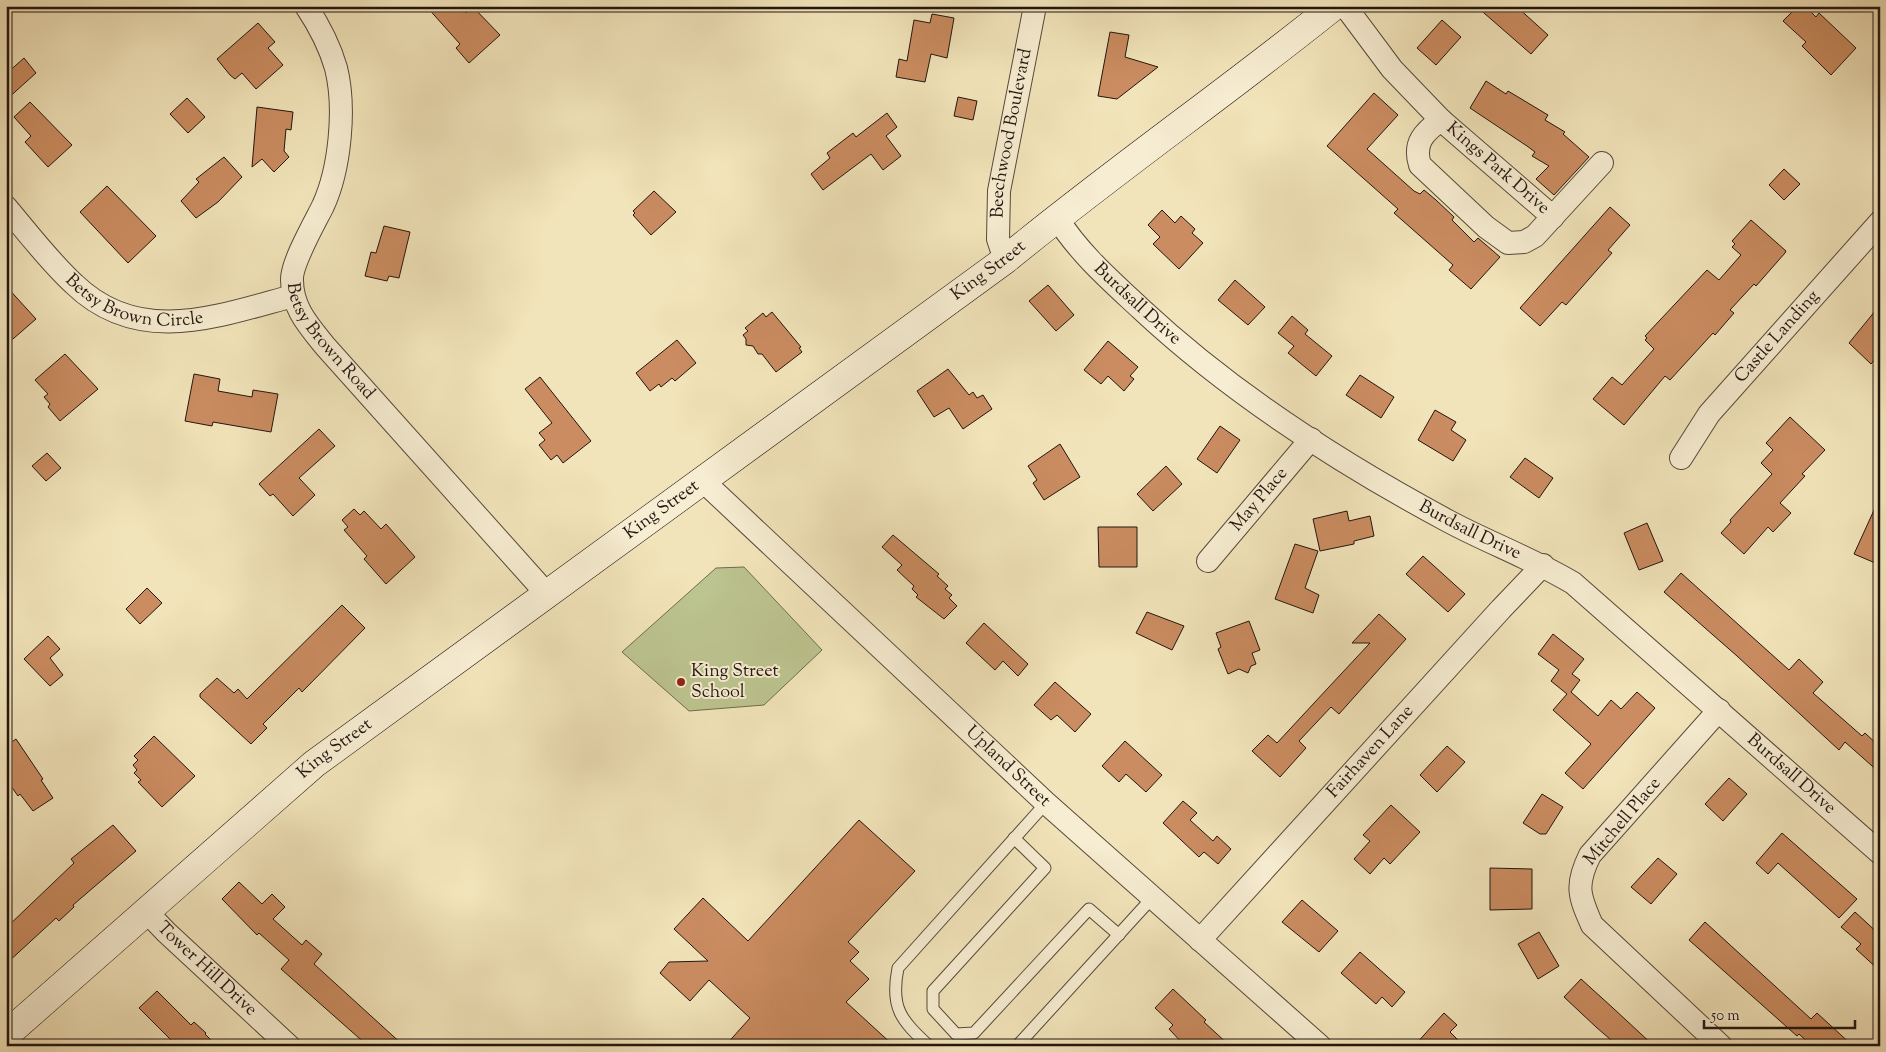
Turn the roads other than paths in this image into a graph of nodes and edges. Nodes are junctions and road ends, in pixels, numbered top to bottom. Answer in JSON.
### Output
{"nodes":[{"id":1,"x":306,"y":6,"type":"edge"},
{"id":2,"x":1035,"y":6,"type":"edge"},
{"id":3,"x":1334,"y":6,"type":"edge"},
{"id":4,"x":1345,"y":6,"type":"edge"},
{"id":5,"x":1440,"y":120,"type":"junction"},
{"id":6,"x":1602,"y":163,"type":"dead end"},
{"id":7,"x":6,"y":207,"type":"edge"},
{"id":8,"x":1553,"y":217,"type":"junction"},
{"id":9,"x":1057,"y":218,"type":"junction"},
{"id":10,"x":1880,"y":222,"type":"edge"},
{"id":11,"x":1005,"y":260,"type":"junction"},
{"id":12,"x":293,"y":296,"type":"junction"},
{"id":13,"x":1311,"y":439,"type":"junction"},
{"id":14,"x":1681,"y":458,"type":"dead end"},
{"id":15,"x":702,"y":480,"type":"junction"},
{"id":16,"x":1208,"y":561,"type":"dead end"},
{"id":17,"x":1543,"y":565,"type":"junction"},
{"id":18,"x":546,"y":593,"type":"junction"},
{"id":19,"x":1719,"y":710,"type":"junction"},
{"id":20,"x":1046,"y":803,"type":"junction"},
{"id":21,"x":1014,"y":838,"type":"junction"},
{"id":22,"x":1880,"y":853,"type":"edge"},
{"id":23,"x":1153,"y":897,"type":"junction"},
{"id":24,"x":146,"y":911,"type":"junction"},
{"id":25,"x":1119,"y":935,"type":"junction"},
{"id":26,"x":1200,"y":940,"type":"junction"},
{"id":27,"x":6,"y":1034,"type":"edge"},
{"id":28,"x":289,"y":1046,"type":"edge"},
{"id":29,"x":929,"y":1046,"type":"edge"},
{"id":30,"x":1017,"y":1046,"type":"edge"},
{"id":31,"x":1320,"y":1046,"type":"edge"},
{"id":32,"x":1721,"y":1046,"type":"edge"}],
"edges":[{"from":1,"to":12,"type":"street","name":"Betsy Brown Road"},
{"from":2,"to":11,"type":"street","name":"Beechwood Boulevard"},
{"from":3,"to":9,"type":"main road","name":"King Street"},
{"from":4,"to":5,"type":"street","name":"Kings Park Drive"},
{"from":5,"to":8,"type":"street","name":"Kings Park Drive"},
{"from":5,"to":8,"type":"street","name":"Kings Park Drive"},
{"from":6,"to":8,"type":"street","name":"Kings Park Drive"},
{"from":7,"to":12,"type":"street","name":"Betsy Brown Circle"},
{"from":9,"to":11,"type":"main road","name":"King Street"},
{"from":9,"to":13,"type":"street","name":"Burdsall Drive"},
{"from":10,"to":14,"type":"street","name":"Castle Landing"},
{"from":11,"to":15,"type":"main road","name":"King Street"},
{"from":12,"to":18,"type":"street","name":"Betsy Brown Road"},
{"from":13,"to":16,"type":"street","name":"May Place"},
{"from":13,"to":17,"type":"street","name":"Burdsall Drive"},
{"from":15,"to":18,"type":"main road","name":"King Street"},
{"from":15,"to":20,"type":"street","name":"Upland Street"},
{"from":17,"to":19,"type":"street","name":"Burdsall Drive"},
{"from":17,"to":26,"type":"street","name":"Fairhaven Lane"},
{"from":18,"to":24,"type":"main road","name":"King Street"},
{"from":19,"to":22,"type":"street","name":"Burdsall Drive"},
{"from":19,"to":32,"type":"street","name":"Mitchell Place"},
{"from":20,"to":21,"type":"lane"},
{"from":20,"to":23,"type":"street","name":"Upland Street"},
{"from":21,"to":25,"type":"lane"},
{"from":21,"to":29,"type":"lane"},
{"from":23,"to":25,"type":"lane"},
{"from":23,"to":26,"type":"street","name":"Upland Street"},
{"from":24,"to":27,"type":"main road","name":"King Street"},
{"from":24,"to":28,"type":"street","name":"Tower Hill Drive"},
{"from":25,"to":30,"type":"lane"},
{"from":26,"to":31,"type":"street","name":"Upland Street"}]}
